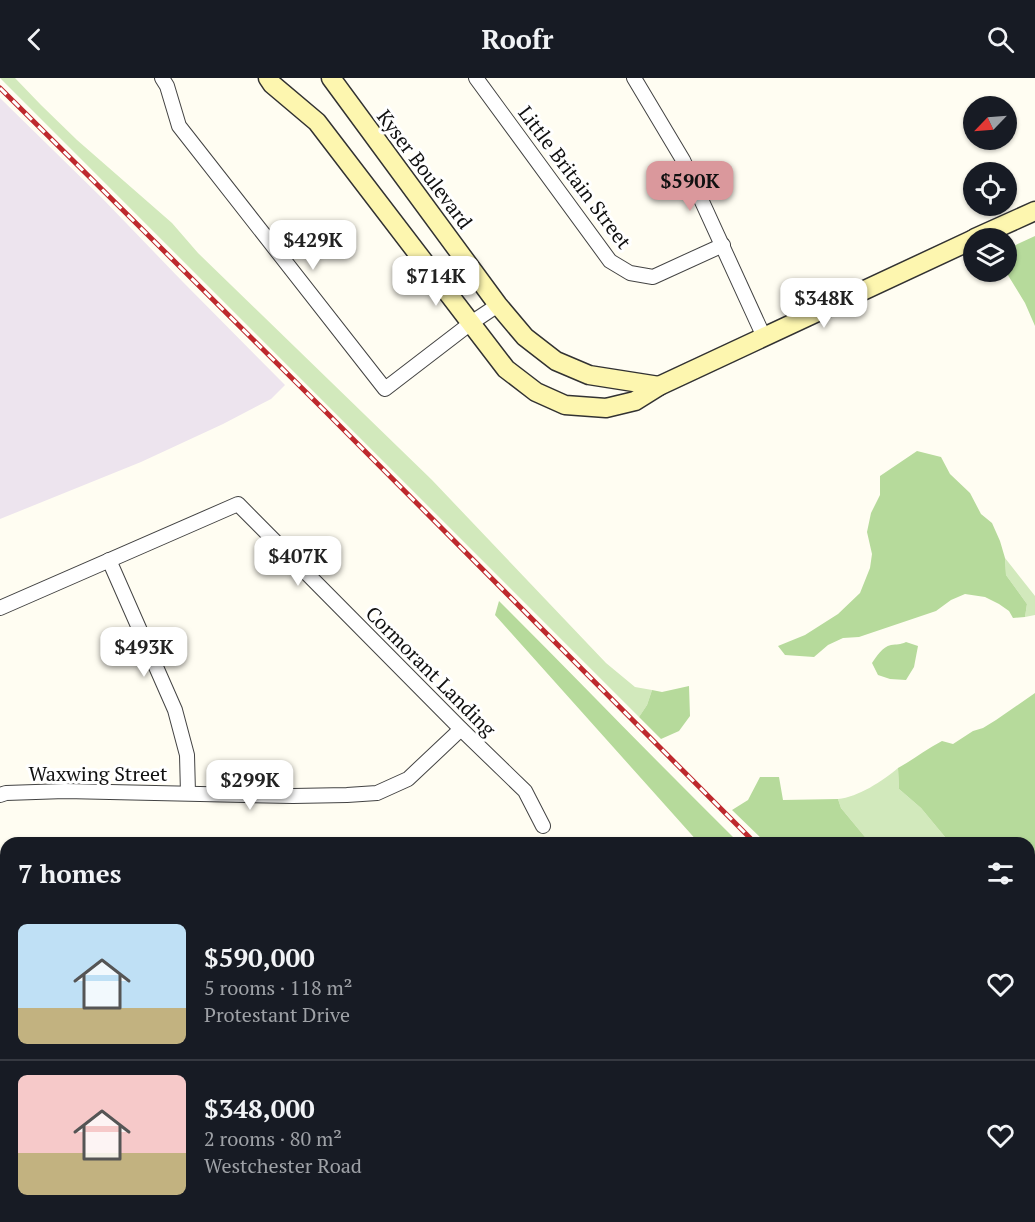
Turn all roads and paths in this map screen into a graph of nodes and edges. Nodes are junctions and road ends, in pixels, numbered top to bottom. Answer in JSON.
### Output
{"nodes":[{"id":1,"x":162,"y":78,"type":"edge"},
{"id":2,"x":268,"y":78,"type":"edge"},
{"id":3,"x":331,"y":78,"type":"edge"},
{"id":4,"x":476,"y":78,"type":"edge"},
{"id":5,"x":634,"y":78,"type":"edge"},
{"id":6,"x":1035,"y":211,"type":"edge"},
{"id":7,"x":998,"y":228,"type":"edge"},
{"id":8,"x":963,"y":244,"type":"edge"},
{"id":9,"x":723,"y":245,"type":"junction"},
{"id":10,"x":498,"y":305,"type":"junction"},
{"id":11,"x":471,"y":323,"type":"junction"},
{"id":12,"x":764,"y":337,"type":"junction"},
{"id":13,"x":659,"y":386,"type":"junction"},
{"id":14,"x":109,"y":560,"type":"junction"},
{"id":15,"x":0,"y":608,"type":"edge"},
{"id":16,"x":461,"y":729,"type":"junction"},
{"id":17,"x":188,"y":793,"type":"junction"},
{"id":18,"x":0,"y":795,"type":"edge"},
{"id":19,"x":543,"y":826,"type":"dead end"}],
"edges":[{"from":1,"to":11,"type":"street"},
{"from":2,"to":11,"type":"street"},
{"from":3,"to":10,"type":"street","name":"Kyser Boulevard"},
{"from":4,"to":9,"type":"street","name":"Little Britain Street"},
{"from":5,"to":9,"type":"street"},
{"from":6,"to":7,"type":"street"},
{"from":8,"to":12,"type":"street"},
{"from":9,"to":12,"type":"street"},
{"from":10,"to":11,"type":"street"},
{"from":10,"to":13,"type":"street","name":"Kyser Boulevard"},
{"from":11,"to":13,"type":"street"},
{"from":12,"to":13,"type":"street"},
{"from":14,"to":15,"type":"street","name":"Cormorant Landing"},
{"from":14,"to":16,"type":"street","name":"Cormorant Landing"},
{"from":14,"to":17,"type":"street"},
{"from":16,"to":17,"type":"street","name":"Waxwing Street"},
{"from":16,"to":19,"type":"street","name":"Cormorant Landing"},
{"from":17,"to":18,"type":"street","name":"Waxwing Street"}]}
